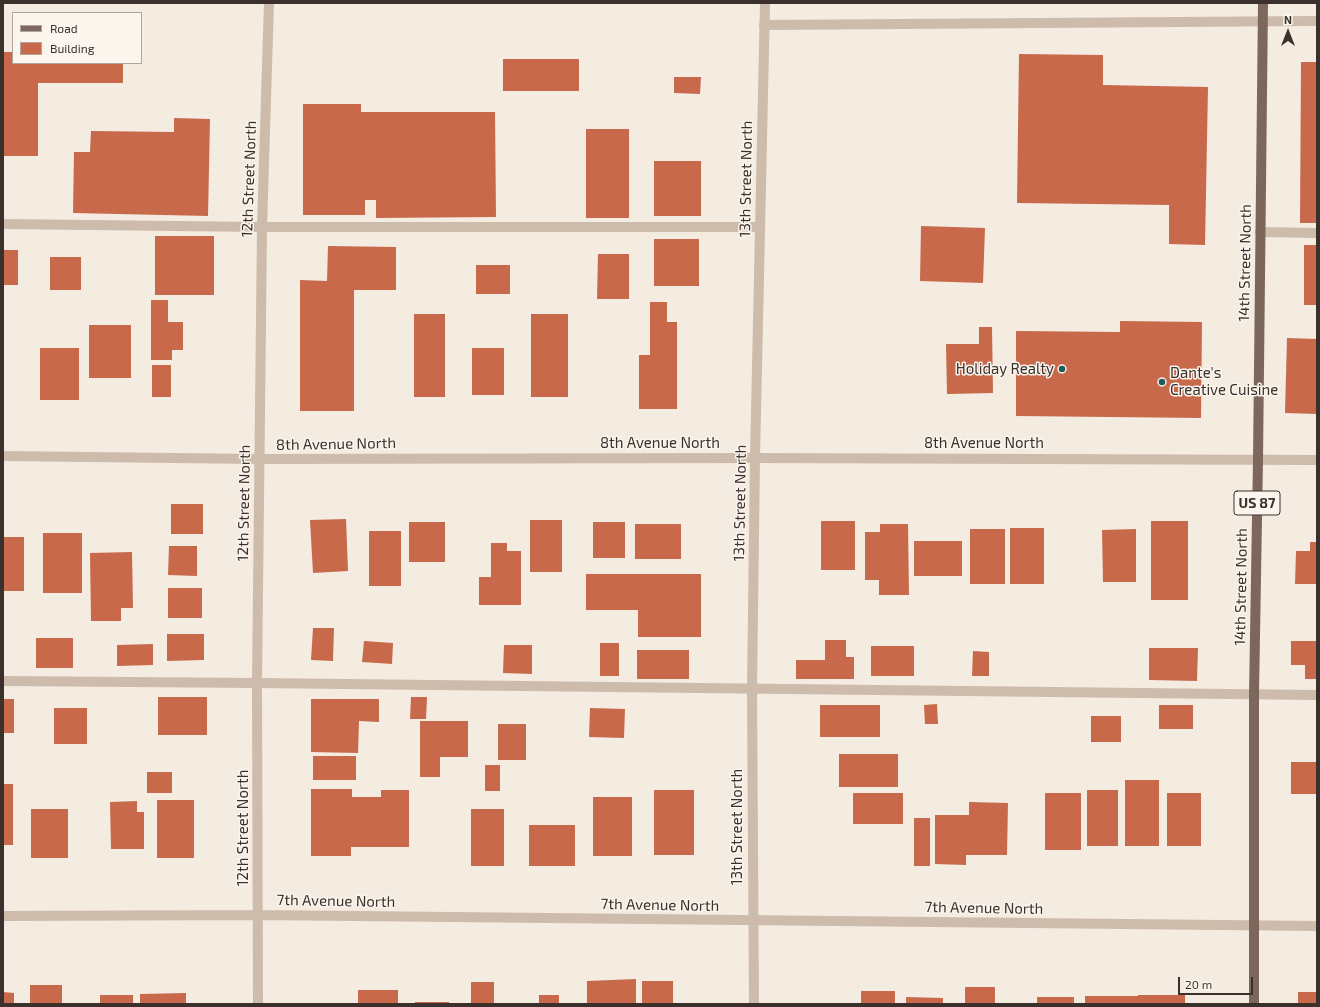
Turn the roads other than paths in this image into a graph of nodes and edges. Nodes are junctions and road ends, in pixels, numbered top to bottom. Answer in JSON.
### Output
{"nodes":[{"id":1,"x":269,"y":3,"type":"edge"},
{"id":2,"x":765,"y":3,"type":"edge"},
{"id":3,"x":1263,"y":3,"type":"edge"},
{"id":4,"x":1263,"y":20,"type":"junction"},
{"id":5,"x":1317,"y":20,"type":"edge"},
{"id":6,"x":764,"y":25,"type":"junction"},
{"id":7,"x":3,"y":224,"type":"edge"},
{"id":8,"x":262,"y":227,"type":"junction"},
{"id":9,"x":760,"y":227,"type":"junction"},
{"id":10,"x":1260,"y":232,"type":"junction"},
{"id":11,"x":1317,"y":233,"type":"edge"},
{"id":12,"x":3,"y":456,"type":"edge"},
{"id":13,"x":755,"y":458,"type":"junction"},
{"id":14,"x":259,"y":459,"type":"junction"},
{"id":15,"x":1258,"y":460,"type":"junction"},
{"id":16,"x":1317,"y":460,"type":"edge"},
{"id":17,"x":3,"y":681,"type":"edge"},
{"id":18,"x":257,"y":683,"type":"junction"},
{"id":19,"x":752,"y":689,"type":"junction"},
{"id":20,"x":1254,"y":694,"type":"junction"},
{"id":21,"x":1317,"y":695,"type":"edge"},
{"id":22,"x":259,"y":915,"type":"junction"},
{"id":23,"x":3,"y":916,"type":"edge"},
{"id":24,"x":753,"y":920,"type":"junction"},
{"id":25,"x":1254,"y":926,"type":"junction"},
{"id":26,"x":1317,"y":926,"type":"edge"},
{"id":27,"x":258,"y":1004,"type":"edge"},
{"id":28,"x":754,"y":1004,"type":"edge"},
{"id":29,"x":1254,"y":1004,"type":"edge"}],
"edges":[{"from":1,"to":8,"type":"street","name":"12th Street North"},
{"from":2,"to":6,"type":"street","name":"13th Street North"},
{"from":3,"to":4,"type":"main road","name":"14th Street North","number":"US 87"},
{"from":4,"to":5,"type":"street"},
{"from":4,"to":6,"type":"street"},
{"from":4,"to":10,"type":"main road","name":"14th Street North","number":"US 87"},
{"from":6,"to":9,"type":"street","name":"13th Street North"},
{"from":7,"to":8,"type":"street"},
{"from":8,"to":9,"type":"street"},
{"from":8,"to":14,"type":"street","name":"12th Street North"},
{"from":9,"to":13,"type":"street","name":"13th Street North"},
{"from":10,"to":11,"type":"street"},
{"from":10,"to":15,"type":"main road","name":"14th Street North","number":"US 87"},
{"from":12,"to":14,"type":"street","name":"8th Avenue North"},
{"from":13,"to":14,"type":"street","name":"8th Avenue North"},
{"from":13,"to":15,"type":"street","name":"8th Avenue North"},
{"from":13,"to":19,"type":"street","name":"13th Street North"},
{"from":14,"to":18,"type":"street","name":"12th Street North"},
{"from":15,"to":16,"type":"street","name":"8th Avenue North"},
{"from":15,"to":20,"type":"main road","name":"14th Street North","number":"US 87"},
{"from":17,"to":18,"type":"street"},
{"from":18,"to":19,"type":"street"},
{"from":18,"to":22,"type":"street","name":"12th Street North"},
{"from":19,"to":20,"type":"street"},
{"from":19,"to":24,"type":"street","name":"13th Street North"},
{"from":20,"to":21,"type":"street"},
{"from":20,"to":25,"type":"main road","name":"14th Street North","number":"US 87"},
{"from":22,"to":23,"type":"street","name":"7th Avenue North"},
{"from":22,"to":24,"type":"street","name":"7th Avenue North"},
{"from":22,"to":27,"type":"street","name":"12th Street North"},
{"from":24,"to":25,"type":"street","name":"7th Avenue North"},
{"from":24,"to":28,"type":"street","name":"13th Street North"},
{"from":25,"to":26,"type":"street","name":"7th Avenue North"},
{"from":25,"to":29,"type":"main road","name":"14th Street North","number":"US 87"}]}
